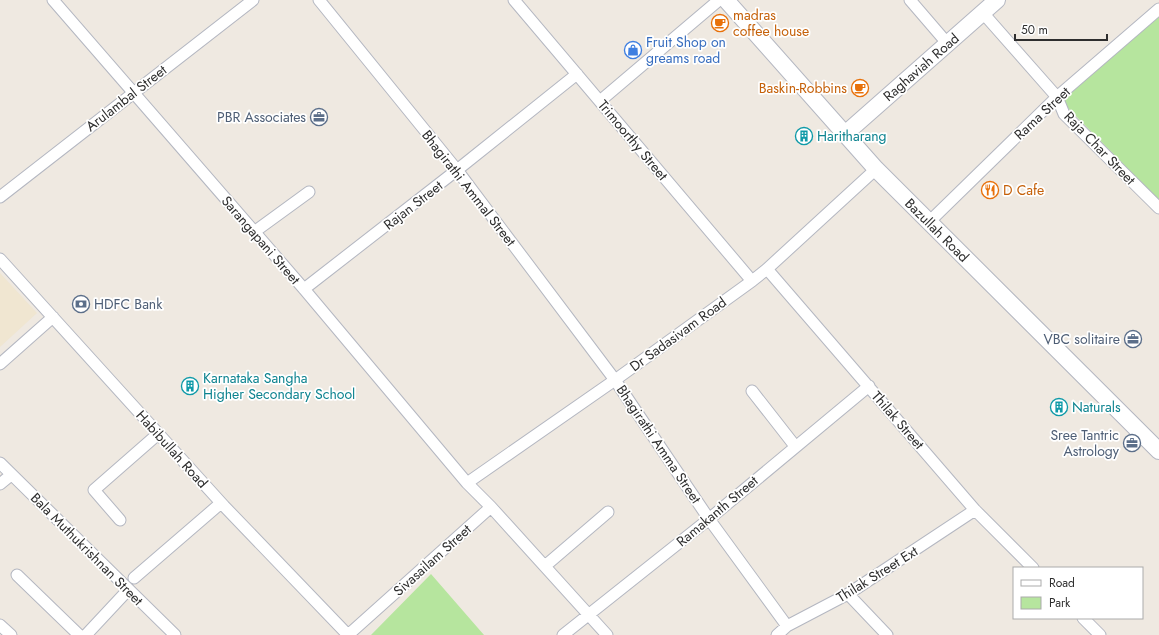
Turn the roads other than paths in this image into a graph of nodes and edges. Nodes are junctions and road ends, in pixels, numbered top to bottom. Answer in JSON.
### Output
{"nodes":[{"id":1,"x":53,"y":0,"type":"edge"},
{"id":2,"x":253,"y":0,"type":"edge"},
{"id":3,"x":318,"y":0,"type":"edge"},
{"id":4,"x":514,"y":0,"type":"edge"},
{"id":5,"x":719,"y":0,"type":"edge"},
{"id":6,"x":726,"y":0,"type":"edge"},
{"id":7,"x":910,"y":0,"type":"edge"},
{"id":8,"x":997,"y":0,"type":"edge"},
{"id":9,"x":1159,"y":9,"type":"edge"},
{"id":10,"x":983,"y":13,"type":"junction"},
{"id":11,"x":947,"y":43,"type":"junction"},
{"id":12,"x":577,"y":74,"type":"junction"},
{"id":13,"x":133,"y":93,"type":"junction"},
{"id":14,"x":1057,"y":97,"type":"junction"},
{"id":15,"x":600,"y":101,"type":"junction"},
{"id":16,"x":845,"y":134,"type":"junction"},
{"id":17,"x":876,"y":169,"type":"junction"},
{"id":18,"x":457,"y":170,"type":"junction"},
{"id":19,"x":309,"y":192,"type":"dead end"},
{"id":20,"x":0,"y":197,"type":"edge"},
{"id":21,"x":1159,"y":208,"type":"edge"},
{"id":22,"x":929,"y":222,"type":"junction"},
{"id":23,"x":254,"y":232,"type":"junction"},
{"id":24,"x":0,"y":259,"type":"edge"},
{"id":25,"x":767,"y":269,"type":"junction"},
{"id":26,"x":752,"y":281,"type":"junction"},
{"id":27,"x":304,"y":289,"type":"junction"},
{"id":28,"x":53,"y":317,"type":"junction"},
{"id":29,"x":0,"y":364,"type":"edge"},
{"id":30,"x":615,"y":380,"type":"junction"},
{"id":31,"x":869,"y":386,"type":"junction"},
{"id":32,"x":752,"y":391,"type":"dead end"},
{"id":33,"x":158,"y":434,"type":"junction"},
{"id":34,"x":795,"y":446,"type":"junction"},
{"id":35,"x":1159,"y":451,"type":"edge"},
{"id":36,"x":0,"y":463,"type":"edge"},
{"id":37,"x":11,"y":475,"type":"junction"},
{"id":38,"x":467,"y":483,"type":"junction"},
{"id":39,"x":0,"y":484,"type":"edge"},
{"id":40,"x":221,"y":503,"type":"junction"},
{"id":41,"x":490,"y":507,"type":"junction"},
{"id":42,"x":976,"y":510,"type":"junction"},
{"id":43,"x":608,"y":512,"type":"dead end"},
{"id":44,"x":709,"y":519,"type":"junction"},
{"id":45,"x":120,"y":520,"type":"dead end"},
{"id":46,"x":545,"y":566,"type":"junction"},
{"id":47,"x":1032,"y":567,"type":"edge"},
{"id":48,"x":16,"y":575,"type":"dead end"},
{"id":49,"x":134,"y":578,"type":"dead end"},
{"id":50,"x":128,"y":590,"type":"junction"},
{"id":51,"x":848,"y":594,"type":"junction"},
{"id":52,"x":589,"y":615,"type":"junction"},
{"id":53,"x":1084,"y":619,"type":"edge"},
{"id":54,"x":0,"y":625,"type":"edge"},
{"id":55,"x":787,"y":626,"type":"junction"},
{"id":56,"x":11,"y":635,"type":"edge"},
{"id":57,"x":79,"y":635,"type":"edge"},
{"id":58,"x":86,"y":635,"type":"edge"},
{"id":59,"x":175,"y":635,"type":"edge"},
{"id":60,"x":348,"y":635,"type":"edge"},
{"id":61,"x":564,"y":635,"type":"edge"},
{"id":62,"x":607,"y":635,"type":"edge"},
{"id":63,"x":777,"y":635,"type":"edge"},
{"id":64,"x":887,"y":635,"type":"edge"},
{"id":65,"x":1100,"y":635,"type":"edge"}],
"edges":[{"from":1,"to":13,"type":"street","name":"Sarangapani Street"},
{"from":2,"to":13,"type":"street","name":"Arulambal Street"},
{"from":3,"to":18,"type":"street","name":"Bhagirathi Ammal Street"},
{"from":4,"to":12,"type":"street","name":"Trimoorthy Street"},
{"from":5,"to":15,"type":"street"},
{"from":6,"to":16,"type":"main road","name":"Bazullah Road"},
{"from":7,"to":11,"type":"street"},
{"from":8,"to":10,"type":"main road","name":"Raghaviah Road"},
{"from":9,"to":14,"type":"street","name":"Rama Street"},
{"from":10,"to":11,"type":"main road","name":"Raghaviah Road"},
{"from":10,"to":14,"type":"street","name":"Raja Char Street"},
{"from":11,"to":16,"type":"main road","name":"Raghaviah Road"},
{"from":12,"to":15,"type":"street","name":"Trimoorthy Street"},
{"from":12,"to":18,"type":"street","name":"Rajan Street"},
{"from":13,"to":20,"type":"street","name":"Arulambal Street"},
{"from":13,"to":23,"type":"street","name":"Sarangapani Street"},
{"from":14,"to":21,"type":"street","name":"Raja Char Street"},
{"from":14,"to":22,"type":"street","name":"Rama Street"},
{"from":15,"to":26,"type":"street","name":"Trimoorthy Street"},
{"from":16,"to":17,"type":"main road","name":"Bazullah Road"},
{"from":17,"to":22,"type":"main road","name":"Bazullah Road"},
{"from":17,"to":25,"type":"street","name":"Dr Sadasivam Road"},
{"from":18,"to":27,"type":"street","name":"Rajan Street"},
{"from":18,"to":30,"type":"street","name":"Bhagirathi Ammal Street"},
{"from":19,"to":23,"type":"street"},
{"from":22,"to":35,"type":"main road","name":"Bazullah Road"},
{"from":23,"to":27,"type":"street","name":"Sarangapani Street"},
{"from":24,"to":28,"type":"street","name":"Habibullah Road"},
{"from":25,"to":26,"type":"street","name":"Dr Sadasivam Road"},
{"from":25,"to":31,"type":"street","name":"Thilak Street"},
{"from":26,"to":30,"type":"street","name":"Dr Sadasivam Road"},
{"from":27,"to":38,"type":"street","name":"Sarangapani Street"},
{"from":28,"to":29,"type":"street"},
{"from":28,"to":33,"type":"street","name":"Habibullah Road"},
{"from":30,"to":38,"type":"street","name":"Dr Sadasivam Road"},
{"from":30,"to":44,"type":"street","name":"Bhagirathi Amma Street"},
{"from":31,"to":34,"type":"street","name":"Ramakanth Street"},
{"from":31,"to":42,"type":"street","name":"Thilak Street"},
{"from":32,"to":34,"type":"street"},
{"from":33,"to":40,"type":"street","name":"Habibullah Road"},
{"from":33,"to":45,"type":"street"},
{"from":34,"to":44,"type":"street","name":"Ramakanth Street"},
{"from":36,"to":37,"type":"street","name":"Bala Muthukrishnan Street"},
{"from":37,"to":39,"type":"street"},
{"from":37,"to":50,"type":"street","name":"Bala Muthukrishnan Street"},
{"from":38,"to":41,"type":"street"},
{"from":40,"to":49,"type":"street"},
{"from":40,"to":60,"type":"street","name":"Habibullah Road"},
{"from":41,"to":46,"type":"street"},
{"from":41,"to":60,"type":"street","name":"Sivasailam Street"},
{"from":42,"to":47,"type":"street","name":"Thilak Street"},
{"from":42,"to":51,"type":"street","name":"Thilak Street Ext"},
{"from":43,"to":46,"type":"street"},
{"from":44,"to":52,"type":"street","name":"Ramakanth Street"},
{"from":44,"to":55,"type":"street","name":"Bhagirathi Amma Street"},
{"from":46,"to":52,"type":"street"},
{"from":48,"to":57,"type":"street"},
{"from":50,"to":58,"type":"street"},
{"from":50,"to":59,"type":"street","name":"Bala Muthukrishnan Street"},
{"from":51,"to":55,"type":"street","name":"Thilak Street Ext"},
{"from":51,"to":64,"type":"street"},
{"from":52,"to":61,"type":"street","name":"Ramakanth Street"},
{"from":52,"to":62,"type":"street"},
{"from":53,"to":65,"type":"street"},
{"from":54,"to":56,"type":"street"},
{"from":55,"to":63,"type":"street","name":"Thilak Street Ext"}]}
